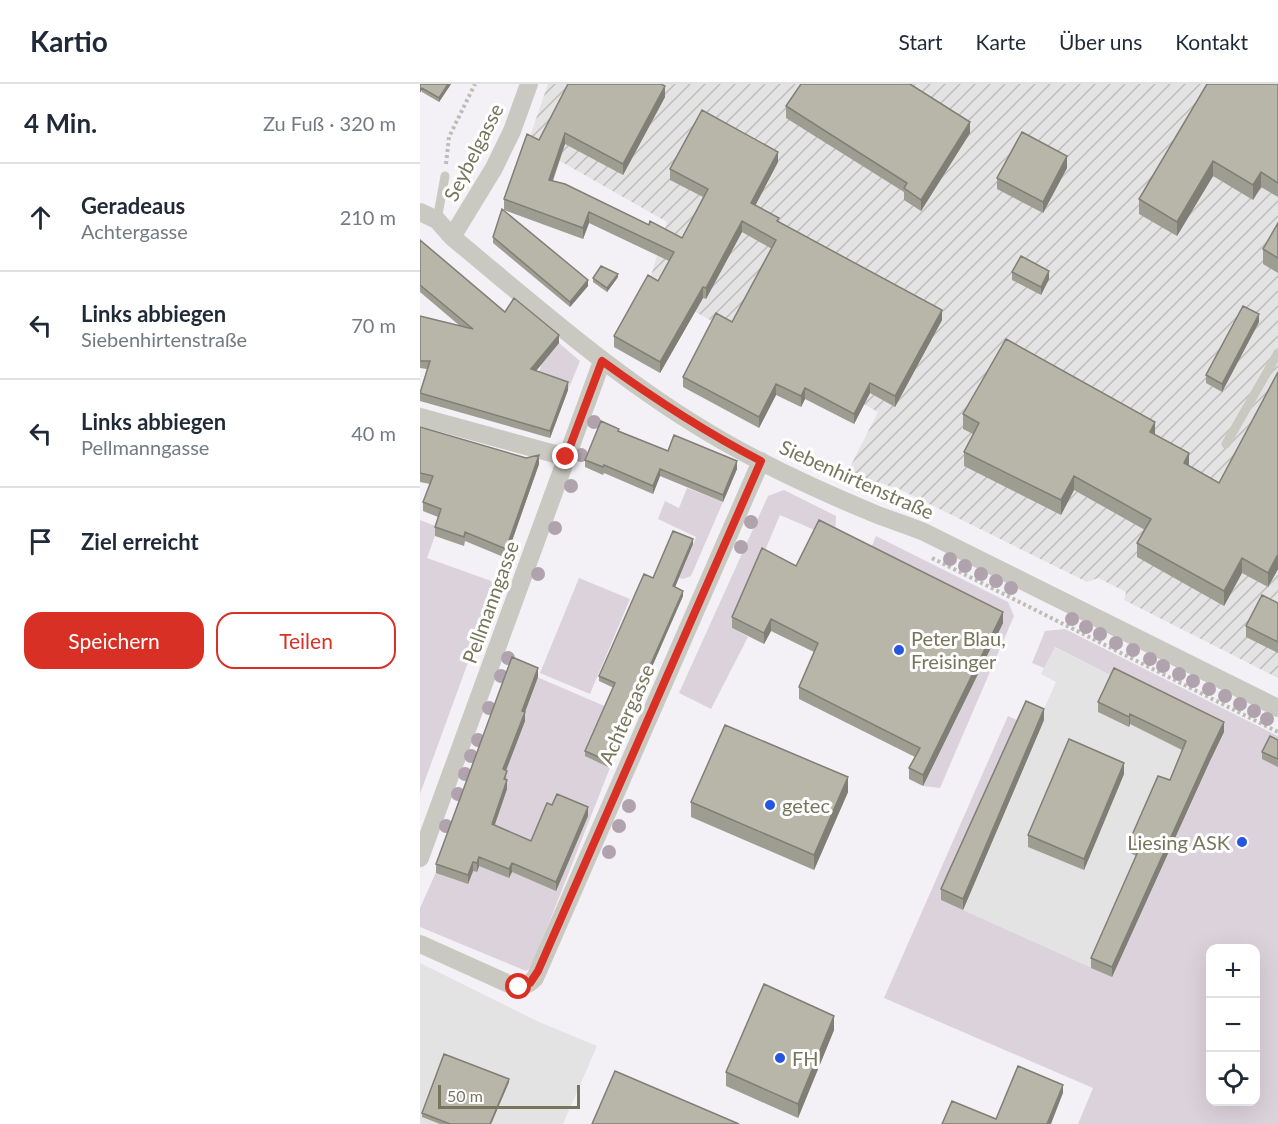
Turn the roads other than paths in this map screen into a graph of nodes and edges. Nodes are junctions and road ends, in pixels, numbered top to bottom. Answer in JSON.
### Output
{"nodes":[{"id":1,"x":529,"y":84,"type":"edge"},
{"id":2,"x":445,"y":176,"type":"road end"},
{"id":3,"x":420,"y":212,"type":"edge"},
{"id":4,"x":437,"y":220,"type":"junction"},
{"id":5,"x":452,"y":237,"type":"junction"},
{"id":6,"x":1278,"y":353,"type":"edge"},
{"id":7,"x":602,"y":361,"type":"junction"},
{"id":8,"x":420,"y":417,"type":"edge"},
{"id":9,"x":1226,"y":444,"type":"dead end"},
{"id":10,"x":566,"y":457,"type":"junction"},
{"id":11,"x":761,"y":461,"type":"junction"},
{"id":12,"x":1278,"y":708,"type":"edge"},
{"id":13,"x":420,"y":858,"type":"edge"},
{"id":14,"x":420,"y":944,"type":"edge"}],
"edges":[{"from":1,"to":5,"type":"street","name":"Seybelgasse"},
{"from":2,"to":4,"type":"lane"},
{"from":3,"to":4,"type":"street"},
{"from":4,"to":5,"type":"street","name":"Siebenhirtenstraße"},
{"from":5,"to":7,"type":"street","name":"Siebenhirtenstraße"},
{"from":6,"to":9,"type":"lane"},
{"from":7,"to":10,"type":"street","name":"Pellmanngasse"},
{"from":7,"to":11,"type":"street","name":"Siebenhirtenstraße"},
{"from":8,"to":10,"type":"street"},
{"from":10,"to":13,"type":"street","name":"Pellmanngasse"},
{"from":11,"to":12,"type":"street","name":"Siebenhirtenstraße"},
{"from":11,"to":14,"type":"street","name":"Achtergasse"}]}
